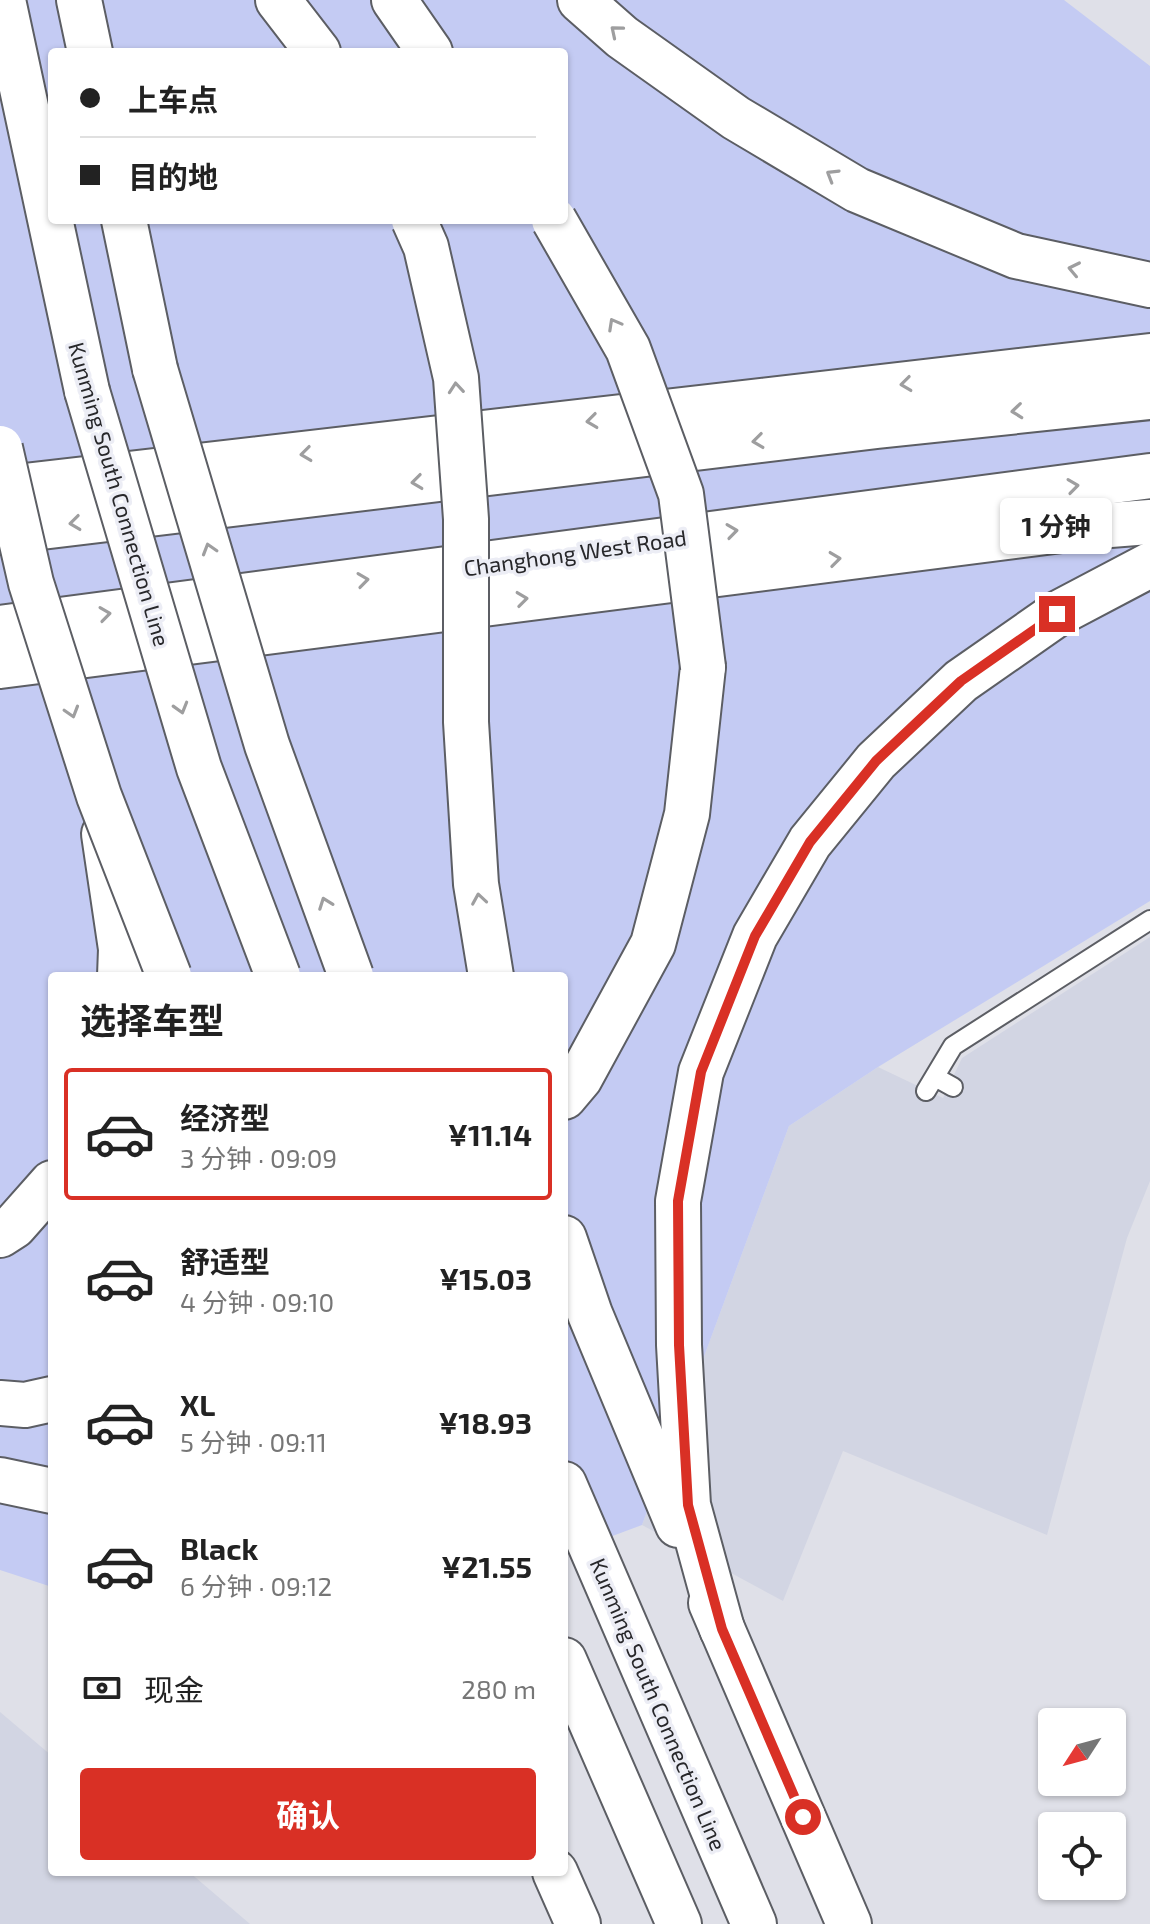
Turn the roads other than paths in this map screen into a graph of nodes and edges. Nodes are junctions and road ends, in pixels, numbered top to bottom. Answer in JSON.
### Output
{"nodes":[{"id":1,"x":3,"y":0,"type":"edge"},
{"id":2,"x":79,"y":0,"type":"edge"},
{"id":3,"x":278,"y":0,"type":"edge"},
{"id":4,"x":394,"y":0,"type":"edge"},
{"id":5,"x":580,"y":0,"type":"edge"},
{"id":6,"x":89,"y":48,"type":"edge"},
{"id":7,"x":315,"y":48,"type":"edge"},
{"id":8,"x":427,"y":48,"type":"edge"},
{"id":9,"x":48,"y":209,"type":"edge"},
{"id":10,"x":51,"y":224,"type":"edge"},
{"id":11,"x":125,"y":224,"type":"edge"},
{"id":12,"x":416,"y":224,"type":"edge"},
{"id":13,"x":556,"y":224,"type":"edge"},
{"id":14,"x":1150,"y":285,"type":"edge"},
{"id":15,"x":1150,"y":356,"type":"edge"},
{"id":16,"x":1150,"y":397,"type":"edge"},
{"id":17,"x":0,"y":448,"type":"edge"},
{"id":18,"x":1150,"y":476,"type":"edge"},
{"id":19,"x":0,"y":489,"type":"edge"},
{"id":20,"x":1150,"y":522,"type":"edge"},
{"id":21,"x":0,"y":532,"type":"edge"},
{"id":22,"x":1150,"y":565,"type":"edge"},
{"id":23,"x":0,"y":628,"type":"edge"},
{"id":24,"x":0,"y":666,"type":"edge"},
{"id":25,"x":99,"y":796,"type":"junction"},
{"id":26,"x":1150,"y":920,"type":"edge"},
{"id":27,"x":120,"y":972,"type":"edge"},
{"id":28,"x":167,"y":972,"type":"edge"},
{"id":29,"x":276,"y":972,"type":"edge"},
{"id":30,"x":350,"y":972,"type":"edge"},
{"id":31,"x":490,"y":972,"type":"edge"},
{"id":32,"x":953,"y":1087,"type":"dead end"},
{"id":33,"x":568,"y":1092,"type":"edge"},
{"id":34,"x":48,"y":1187,"type":"edge"},
{"id":35,"x":7,"y":1230,"type":"edge"},
{"id":36,"x":568,"y":1250,"type":"edge"},
{"id":37,"x":48,"y":1400,"type":"edge"},
{"id":38,"x":0,"y":1403,"type":"edge"},
{"id":39,"x":0,"y":1480,"type":"edge"},
{"id":40,"x":48,"y":1490,"type":"edge"},
{"id":41,"x":568,"y":1493,"type":"edge"},
{"id":42,"x":722,"y":1629,"type":"junction"},
{"id":43,"x":568,"y":1669,"type":"edge"},
{"id":44,"x":557,"y":1876,"type":"edge"},
{"id":45,"x":578,"y":1924,"type":"edge"},
{"id":46,"x":679,"y":1924,"type":"edge"},
{"id":47,"x":754,"y":1924,"type":"edge"},
{"id":48,"x":849,"y":1924,"type":"edge"}],
"edges":[{"from":1,"to":9,"type":"main road","name":"Kunming South Connection Line","one_way":true,"bridge":true},
{"from":2,"to":6,"type":"main road"},
{"from":3,"to":7,"type":"main road"},
{"from":4,"to":8,"type":"main road"},
{"from":14,"to":5,"type":"main road","one_way":true},
{"from":10,"to":29,"type":"main road","name":"Kunming South Connection Line","one_way":true,"bridge":true},
{"from":30,"to":11,"type":"main road","one_way":true,"bridge":true},
{"from":31,"to":12,"type":"main road","one_way":true,"bridge":true},
{"from":33,"to":13,"type":"main road","one_way":true,"bridge":true},
{"from":15,"to":19,"type":"main road","one_way":true},
{"from":16,"to":21,"type":"main road","one_way":true},
{"from":17,"to":25,"type":"main road","one_way":true,"bridge":true},
{"from":23,"to":18,"type":"main road","name":"Changhong West Road","one_way":true},
{"from":24,"to":20,"type":"main road","one_way":true},
{"from":22,"to":42,"type":"main road"},
{"from":25,"to":27,"type":"main road","bridge":true},
{"from":25,"to":28,"type":"main road","bridge":true},
{"from":26,"to":32,"type":"lane"},
{"from":34,"to":35,"type":"main road"},
{"from":36,"to":42,"type":"main road"},
{"from":37,"to":38,"type":"main road"},
{"from":39,"to":40,"type":"main road"},
{"from":41,"to":47,"type":"main road","name":"Kunming South Connection Line"},
{"from":42,"to":48,"type":"main road"},
{"from":43,"to":46,"type":"main road"},
{"from":44,"to":45,"type":"main road"}]}
